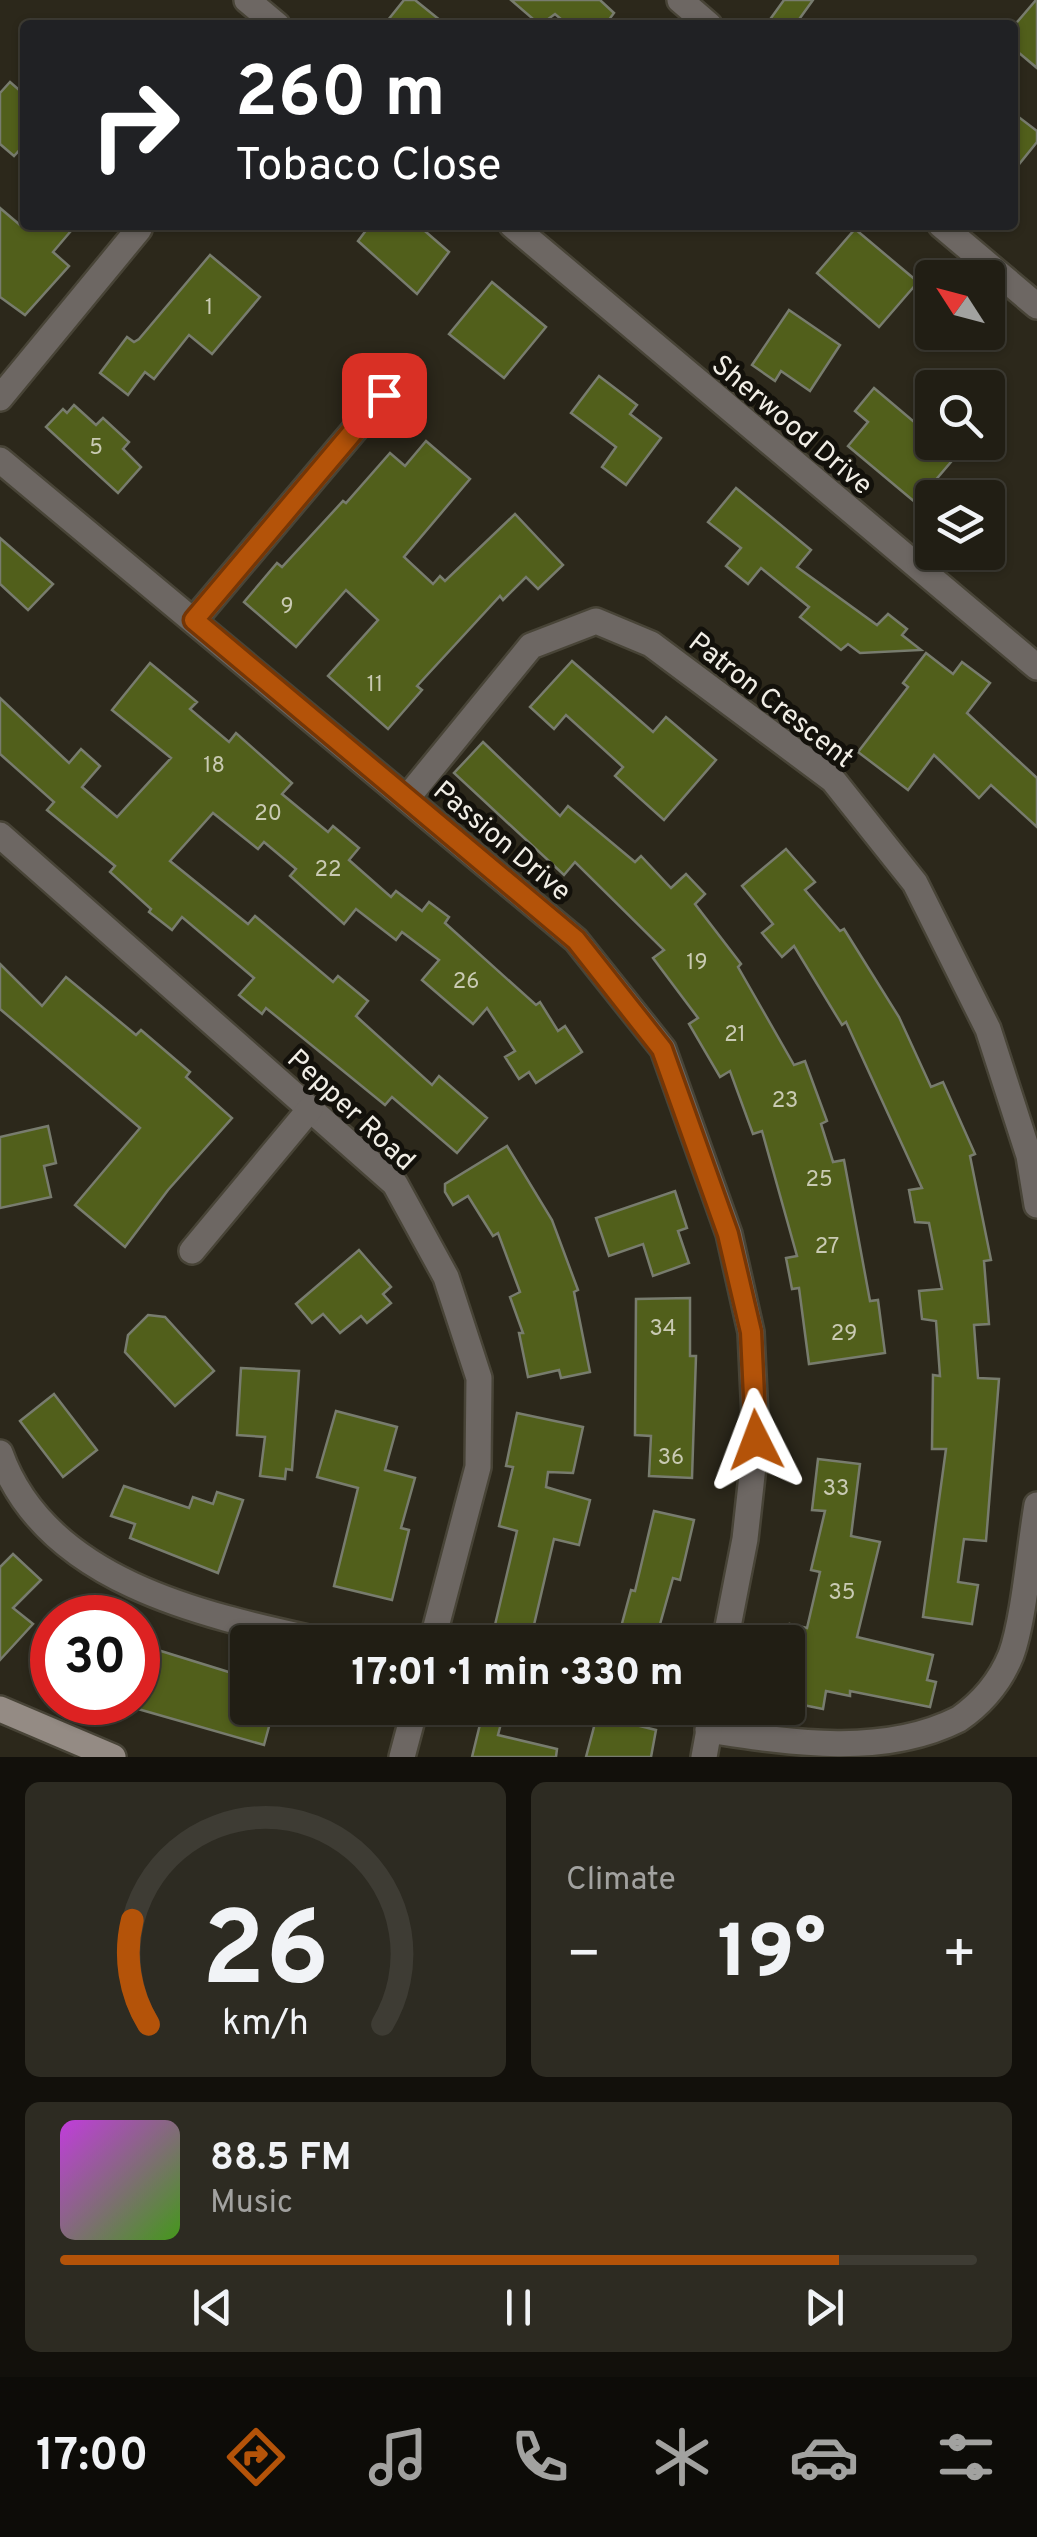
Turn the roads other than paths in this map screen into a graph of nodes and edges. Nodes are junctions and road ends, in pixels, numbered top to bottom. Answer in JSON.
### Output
{"nodes":[{"id":1,"x":248,"y":0,"type":"edge"},
{"id":2,"x":680,"y":0,"type":"edge"},
{"id":3,"x":271,"y":20,"type":"edge"},
{"id":4,"x":703,"y":20,"type":"edge"},
{"id":5,"x":138,"y":230,"type":"edge"},
{"id":6,"x":518,"y":230,"type":"edge"},
{"id":7,"x":947,"y":230,"type":"edge"},
{"id":8,"x":1037,"y":306,"type":"edge"},
{"id":9,"x":384,"y":395,"type":"dead end"},
{"id":10,"x":0,"y":398,"type":"edge"},
{"id":11,"x":0,"y":460,"type":"edge"},
{"id":12,"x":194,"y":620,"type":"junction"},
{"id":13,"x":1037,"y":667,"type":"edge"},
{"id":14,"x":407,"y":798,"type":"junction"},
{"id":15,"x":0,"y":835,"type":"edge"},
{"id":16,"x":310,"y":1108,"type":"junction"},
{"id":17,"x":1037,"y":1204,"type":"edge"},
{"id":18,"x":192,"y":1251,"type":"dead end"},
{"id":19,"x":0,"y":1453,"type":"edge"},
{"id":20,"x":1037,"y":1505,"type":"edge"},
{"id":21,"x":256,"y":1625,"type":"edge"},
{"id":22,"x":436,"y":1625,"type":"edge"},
{"id":23,"x":728,"y":1625,"type":"edge"},
{"id":24,"x":0,"y":1710,"type":"edge"},
{"id":25,"x":410,"y":1725,"type":"edge"},
{"id":26,"x":710,"y":1725,"type":"edge"},
{"id":27,"x":737,"y":1725,"type":"edge"},
{"id":28,"x":113,"y":1757,"type":"edge"},
{"id":29,"x":402,"y":1757,"type":"edge"},
{"id":30,"x":704,"y":1757,"type":"edge"}],
"edges":[{"from":1,"to":3,"type":"street"},
{"from":2,"to":4,"type":"street"},
{"from":5,"to":10,"type":"street"},
{"from":6,"to":13,"type":"street","name":"Sherwood Drive"},
{"from":7,"to":8,"type":"street"},
{"from":9,"to":12,"type":"street"},
{"from":11,"to":12,"type":"street","name":"Passion Drive"},
{"from":12,"to":14,"type":"street","name":"Passion Drive"},
{"from":14,"to":17,"type":"street","name":"Patron Crescent"},
{"from":14,"to":23,"type":"street","name":"Passion Drive"},
{"from":15,"to":16,"type":"street","name":"Pepper Road"},
{"from":16,"to":18,"type":"street"},
{"from":16,"to":22,"type":"street","name":"Pepper Road"},
{"from":19,"to":21,"type":"street"},
{"from":20,"to":27,"type":"street"},
{"from":24,"to":28,"type":"street"},
{"from":25,"to":29,"type":"street"},
{"from":26,"to":30,"type":"street"}]}
